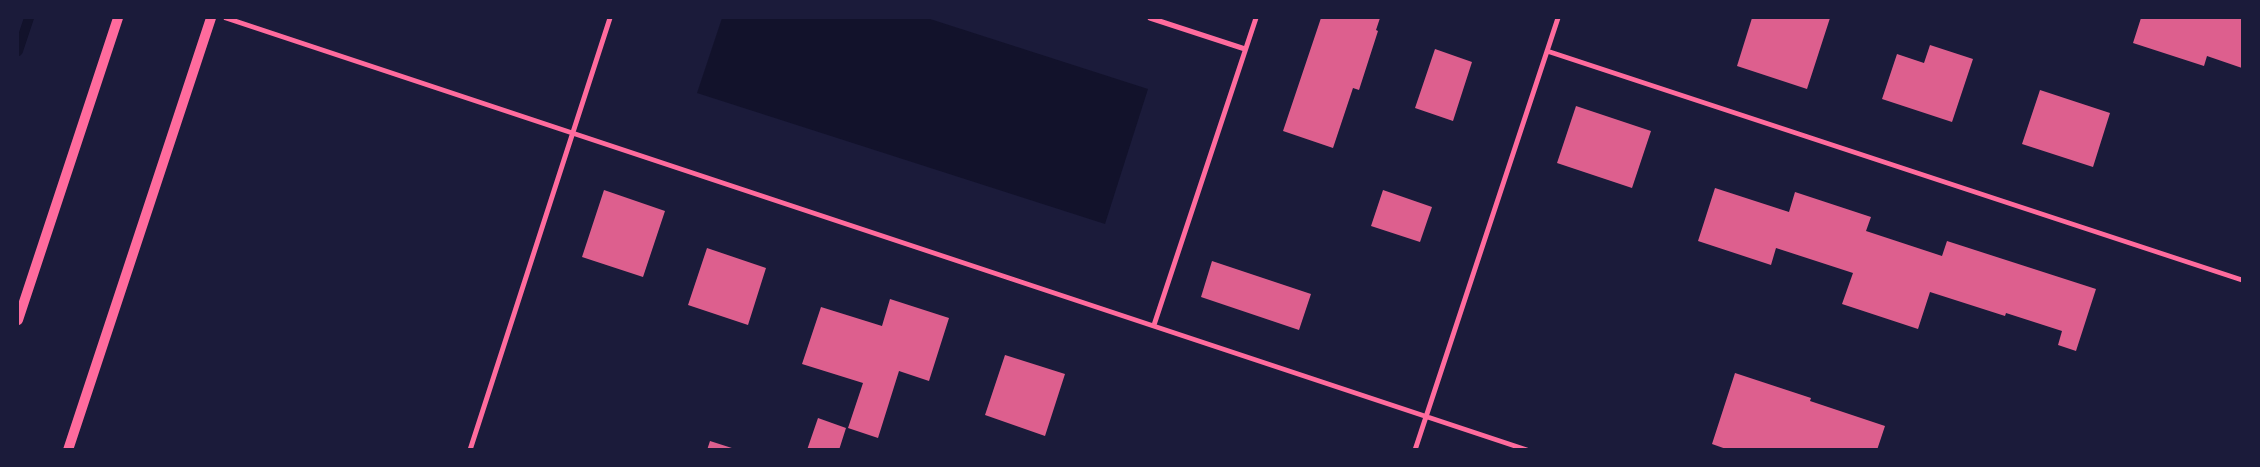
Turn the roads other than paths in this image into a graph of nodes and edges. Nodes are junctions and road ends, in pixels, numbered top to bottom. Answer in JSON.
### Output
{"nodes":[{"id":1,"x":118,"y":18,"type":"edge"},
{"id":2,"x":211,"y":18,"type":"edge"},
{"id":3,"x":226,"y":18,"type":"edge"},
{"id":4,"x":610,"y":18,"type":"edge"},
{"id":5,"x":1150,"y":18,"type":"edge"},
{"id":6,"x":1256,"y":18,"type":"edge"},
{"id":7,"x":1558,"y":18,"type":"edge"},
{"id":8,"x":1245,"y":49,"type":"junction"},
{"id":9,"x":1547,"y":51,"type":"junction"},
{"id":10,"x":572,"y":132,"type":"junction"},
{"id":11,"x":2242,"y":280,"type":"edge"},
{"id":12,"x":18,"y":320,"type":"edge"},
{"id":13,"x":1154,"y":325,"type":"junction"},
{"id":14,"x":1427,"y":416,"type":"junction"},
{"id":15,"x":68,"y":450,"type":"edge"},
{"id":16,"x":470,"y":450,"type":"edge"},
{"id":17,"x":1416,"y":450,"type":"edge"},
{"id":18,"x":1528,"y":450,"type":"edge"}],
"edges":[{"from":1,"to":12,"type":"main road"},
{"from":2,"to":15,"type":"main road"},
{"from":3,"to":10,"type":"street"},
{"from":4,"to":10,"type":"street"},
{"from":5,"to":8,"type":"street"},
{"from":6,"to":8,"type":"street"},
{"from":7,"to":9,"type":"street"},
{"from":8,"to":13,"type":"street"},
{"from":9,"to":11,"type":"street"},
{"from":9,"to":14,"type":"street"},
{"from":10,"to":13,"type":"street"},
{"from":10,"to":16,"type":"street"},
{"from":13,"to":14,"type":"street"},
{"from":14,"to":17,"type":"street"},
{"from":14,"to":18,"type":"street"}]}
